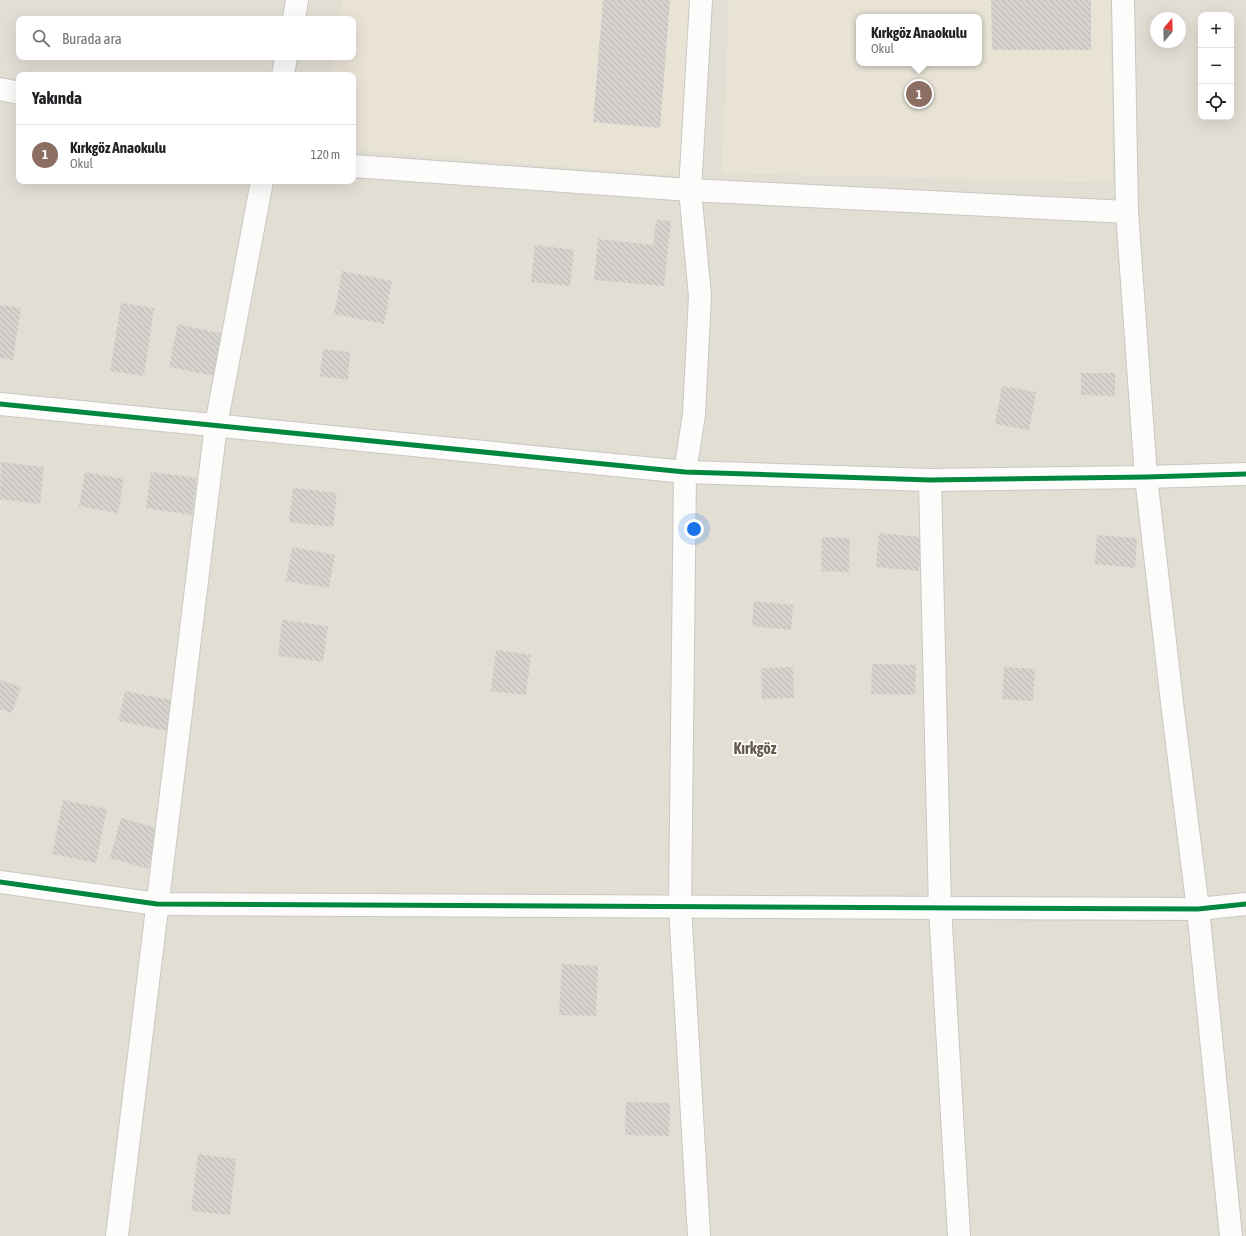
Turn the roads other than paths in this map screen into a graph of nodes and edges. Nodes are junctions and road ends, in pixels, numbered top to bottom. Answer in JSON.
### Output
{"nodes":[{"id":1,"x":297,"y":0,"type":"edge"},
{"id":2,"x":701,"y":0,"type":"edge"},
{"id":3,"x":1123,"y":0,"type":"edge"},
{"id":4,"x":294,"y":16,"type":"edge"},
{"id":5,"x":286,"y":60,"type":"edge"},
{"id":6,"x":284,"y":72,"type":"edge"},
{"id":7,"x":0,"y":89,"type":"edge"},
{"id":8,"x":16,"y":92,"type":"edge"},
{"id":9,"x":356,"y":166,"type":"edge"},
{"id":10,"x":261,"y":184,"type":"edge"},
{"id":11,"x":690,"y":190,"type":"junction"},
{"id":12,"x":1127,"y":212,"type":"junction"},
{"id":13,"x":0,"y":404,"type":"edge"},
{"id":14,"x":216,"y":425,"type":"junction"},
{"id":15,"x":685,"y":472,"type":"junction"},
{"id":16,"x":1246,"y":474,"type":"edge"},
{"id":17,"x":1146,"y":477,"type":"junction"},
{"id":18,"x":930,"y":480,"type":"junction"},
{"id":19,"x":0,"y":882,"type":"edge"},
{"id":20,"x":156,"y":904,"type":"junction"},
{"id":21,"x":1246,"y":904,"type":"edge"},
{"id":22,"x":680,"y":907,"type":"junction"},
{"id":23,"x":940,"y":908,"type":"junction"},
{"id":24,"x":1198,"y":909,"type":"junction"},
{"id":25,"x":117,"y":1236,"type":"edge"},
{"id":26,"x":699,"y":1236,"type":"edge"},
{"id":27,"x":960,"y":1236,"type":"edge"},
{"id":28,"x":1231,"y":1236,"type":"edge"}],
"edges":[{"from":1,"to":4,"type":"street"},
{"from":2,"to":11,"type":"street"},
{"from":3,"to":12,"type":"street"},
{"from":5,"to":6,"type":"street"},
{"from":7,"to":8,"type":"street"},
{"from":9,"to":11,"type":"street"},
{"from":10,"to":14,"type":"street"},
{"from":11,"to":12,"type":"street"},
{"from":11,"to":15,"type":"street"},
{"from":12,"to":17,"type":"street"},
{"from":13,"to":14,"type":"street"},
{"from":14,"to":15,"type":"street"},
{"from":14,"to":20,"type":"street"},
{"from":15,"to":18,"type":"street"},
{"from":15,"to":22,"type":"street"},
{"from":16,"to":17,"type":"street"},
{"from":17,"to":18,"type":"street"},
{"from":17,"to":24,"type":"street"},
{"from":18,"to":23,"type":"street"},
{"from":19,"to":20,"type":"street"},
{"from":20,"to":22,"type":"street"},
{"from":20,"to":25,"type":"street"},
{"from":21,"to":24,"type":"street"},
{"from":22,"to":23,"type":"street"},
{"from":22,"to":26,"type":"street"},
{"from":23,"to":24,"type":"street"},
{"from":23,"to":27,"type":"street"},
{"from":24,"to":28,"type":"street"}]}
